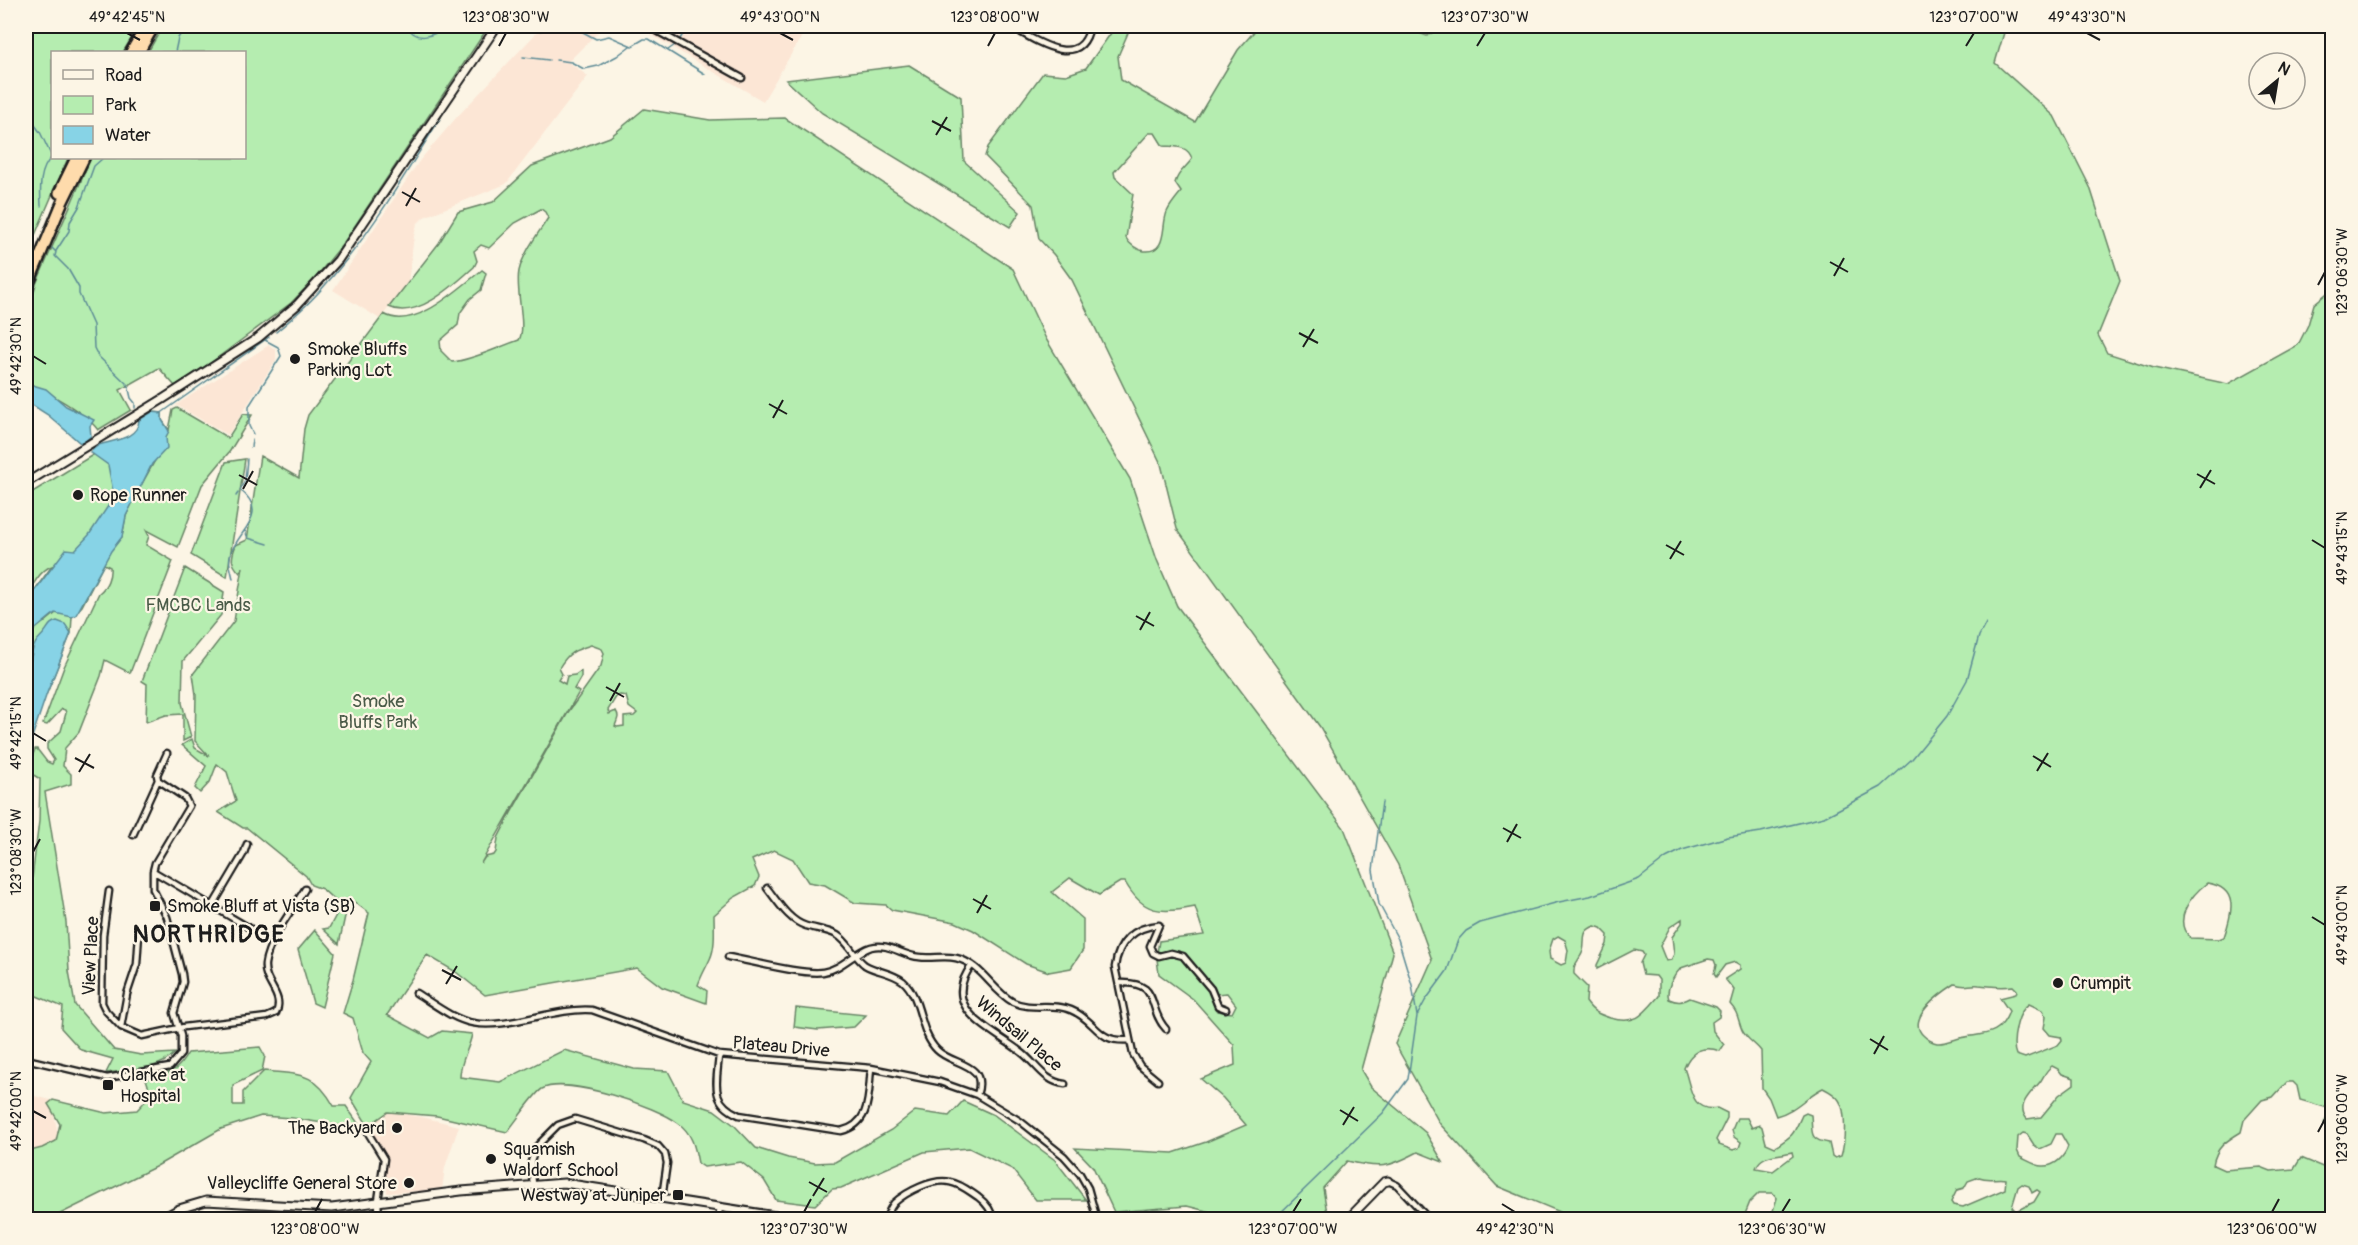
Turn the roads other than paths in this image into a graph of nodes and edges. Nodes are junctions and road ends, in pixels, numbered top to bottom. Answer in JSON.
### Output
{"nodes":[{"id":1,"x":146,"y":26,"type":"edge"},
{"id":2,"x":154,"y":26,"type":"edge"},
{"id":3,"x":496,"y":26,"type":"edge"},
{"id":4,"x":648,"y":26,"type":"edge"},
{"id":5,"x":1010,"y":26,"type":"edge"},
{"id":6,"x":1090,"y":26,"type":"edge"},
{"id":7,"x":132,"y":51,"type":"edge"},
{"id":8,"x":140,"y":51,"type":"edge"},
{"id":9,"x":742,"y":78,"type":"dead end"},
{"id":10,"x":76,"y":159,"type":"edge"},
{"id":11,"x":84,"y":159,"type":"edge"},
{"id":12,"x":26,"y":272,"type":"edge"},
{"id":13,"x":26,"y":290,"type":"edge"},
{"id":14,"x":26,"y":483,"type":"edge"},
{"id":15,"x":167,"y":753,"type":"dead end"},
{"id":16,"x":158,"y":780,"type":"junction"},
{"id":17,"x":133,"y":836,"type":"dead end"},
{"id":18,"x":247,"y":844,"type":"dead end"},
{"id":19,"x":153,"y":871,"type":"junction"},
{"id":20,"x":767,"y":888,"type":"dead end"},
{"id":21,"x":305,"y":889,"type":"dead end"},
{"id":22,"x":109,"y":891,"type":"dead end"},
{"id":23,"x":212,"y":907,"type":"junction"},
{"id":24,"x":139,"y":934,"type":"dead end"},
{"id":25,"x":273,"y":942,"type":"junction"},
{"id":26,"x":857,"y":955,"type":"junction"},
{"id":27,"x":728,"y":957,"type":"dead end"},
{"id":28,"x":972,"y":965,"type":"junction"},
{"id":29,"x":1119,"y":983,"type":"junction"},
{"id":30,"x":416,"y":993,"type":"dead end"},
{"id":31,"x":1226,"y":1008,"type":"dead end"},
{"id":32,"x":29,"y":1012,"type":"dead end"},
{"id":33,"x":26,"y":1021,"type":"edge"},
{"id":34,"x":122,"y":1027,"type":"junction"},
{"id":35,"x":178,"y":1028,"type":"junction"},
{"id":36,"x":1166,"y":1029,"type":"dead end"},
{"id":37,"x":1130,"y":1040,"type":"junction"},
{"id":38,"x":719,"y":1055,"type":"junction"},
{"id":39,"x":26,"y":1059,"type":"edge"},
{"id":40,"x":871,"y":1068,"type":"junction"},
{"id":41,"x":1158,"y":1081,"type":"dead end"},
{"id":42,"x":1065,"y":1084,"type":"dead end"},
{"id":43,"x":977,"y":1095,"type":"junction"},
{"id":44,"x":365,"y":1128,"type":"dead end"},
{"id":45,"x":1388,"y":1181,"type":"joint"},
{"id":46,"x":533,"y":1185,"type":"junction"},
{"id":47,"x":662,"y":1198,"type":"junction"},
{"id":48,"x":378,"y":1201,"type":"junction"},
{"id":49,"x":720,"y":1207,"type":"junction"},
{"id":50,"x":783,"y":1218,"type":"edge"},
{"id":51,"x":159,"y":1220,"type":"edge"},
{"id":52,"x":379,"y":1220,"type":"edge"},
{"id":53,"x":718,"y":1220,"type":"edge"},
{"id":54,"x":802,"y":1220,"type":"edge"},
{"id":55,"x":886,"y":1220,"type":"edge"},
{"id":56,"x":993,"y":1220,"type":"edge"},
{"id":57,"x":1096,"y":1220,"type":"edge"},
{"id":58,"x":1347,"y":1220,"type":"edge"},
{"id":59,"x":1430,"y":1220,"type":"edge"}],
"edges":[{"from":1,"to":7,"type":"highway"},
{"from":2,"to":8,"type":"highway"},
{"from":3,"to":14,"type":"street"},
{"from":4,"to":9,"type":"street"},
{"from":5,"to":6,"type":"street"},
{"from":10,"to":12,"type":"highway"},
{"from":11,"to":13,"type":"highway"},
{"from":15,"to":16,"type":"street"},
{"from":16,"to":17,"type":"street"},
{"from":16,"to":19,"type":"street"},
{"from":18,"to":23,"type":"street"},
{"from":19,"to":23,"type":"street"},
{"from":19,"to":35,"type":"street"},
{"from":20,"to":26,"type":"street"},
{"from":21,"to":25,"type":"street"},
{"from":22,"to":34,"type":"street","name":"View Place"},
{"from":23,"to":25,"type":"street"},
{"from":24,"to":34,"type":"street"},
{"from":25,"to":35,"type":"street"},
{"from":26,"to":27,"type":"street"},
{"from":26,"to":28,"type":"street"},
{"from":26,"to":43,"type":"street"},
{"from":28,"to":37,"type":"street"},
{"from":28,"to":42,"type":"street","name":"Windsail Place"},
{"from":29,"to":31,"type":"street"},
{"from":29,"to":36,"type":"street"},
{"from":29,"to":37,"type":"street"},
{"from":30,"to":38,"type":"street","name":"Plateau Drive"},
{"from":32,"to":33,"type":"street"},
{"from":34,"to":35,"type":"street"},
{"from":35,"to":39,"type":"street"},
{"from":37,"to":41,"type":"street"},
{"from":38,"to":40,"type":"street","name":"Plateau Drive"},
{"from":38,"to":40,"type":"street"},
{"from":40,"to":43,"type":"street","name":"Plateau Drive"},
{"from":43,"to":57,"type":"street","name":"Plateau Drive"},
{"from":44,"to":48,"type":"street"},
{"from":45,"to":58,"type":"street"},
{"from":45,"to":59,"type":"street"},
{"from":46,"to":47,"type":"street"},
{"from":46,"to":47,"type":"street"},
{"from":46,"to":48,"type":"street"},
{"from":47,"to":49,"type":"street"},
{"from":48,"to":51,"type":"street"},
{"from":48,"to":52,"type":"street"},
{"from":49,"to":50,"type":"street"},
{"from":49,"to":53,"type":"street"},
{"from":50,"to":54,"type":"street"},
{"from":55,"to":56,"type":"street"}]}
